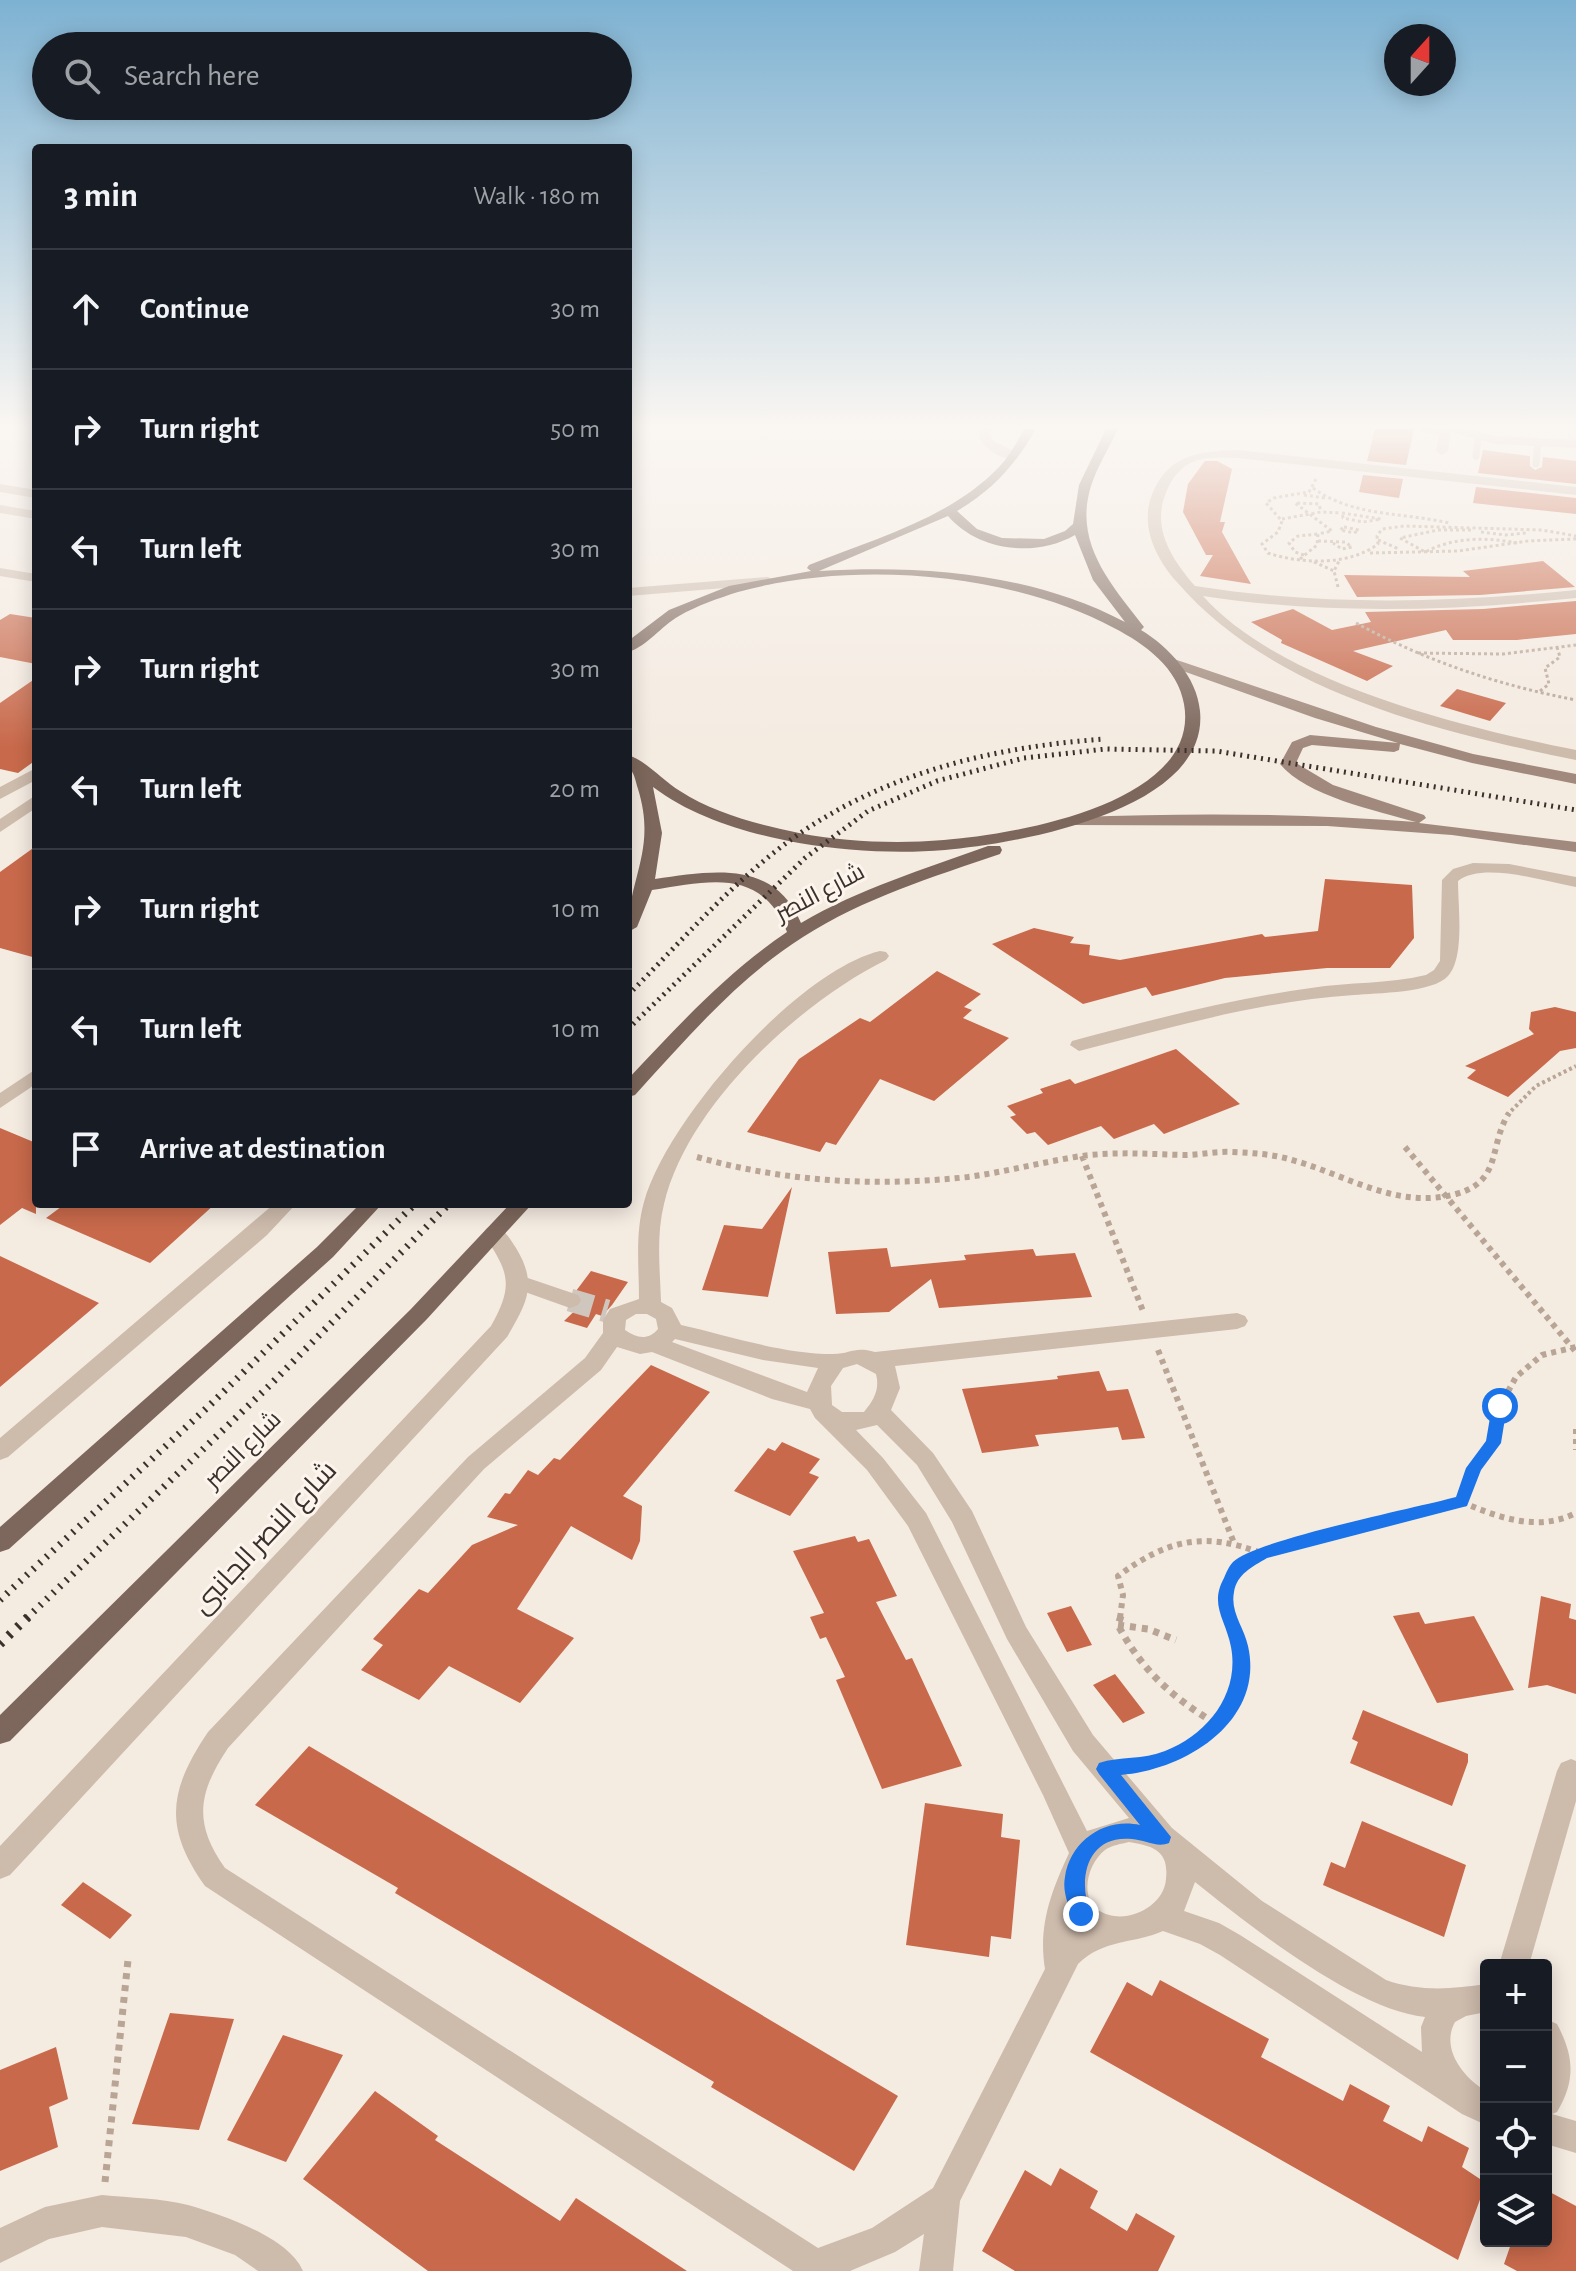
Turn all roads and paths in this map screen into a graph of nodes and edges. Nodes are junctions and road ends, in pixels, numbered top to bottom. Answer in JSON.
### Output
{"nodes":[{"id":1,"x":1318,"y":534,"type":"edge"},
{"id":2,"x":887,"y":535,"type":"edge"},
{"id":3,"x":981,"y":535,"type":"edge"},
{"id":4,"x":1066,"y":535,"type":"edge"},
{"id":5,"x":1081,"y":535,"type":"edge"},
{"id":6,"x":1157,"y":535,"type":"edge"},
{"id":7,"x":1272,"y":535,"type":"edge"},
{"id":8,"x":1308,"y":535,"type":"edge"},
{"id":9,"x":1378,"y":535,"type":"edge"},
{"id":10,"x":1413,"y":535,"type":"edge"},
{"id":11,"x":1487,"y":535,"type":"edge"},
{"id":12,"x":1516,"y":535,"type":"edge"},
{"id":13,"x":1498,"y":537,"type":"junction"},
{"id":14,"x":1576,"y":538,"type":"edge"},
{"id":15,"x":1378,"y":540,"type":"junction"},
{"id":16,"x":1318,"y":541,"type":"junction"},
{"id":17,"x":1333,"y":543,"type":"dead end"},
{"id":18,"x":1517,"y":543,"type":"junction"},
{"id":19,"x":1416,"y":552,"type":"junction"},
{"id":20,"x":1425,"y":552,"type":"junction"},
{"id":21,"x":1369,"y":553,"type":"junction"},
{"id":22,"x":1341,"y":558,"type":"junction"},
{"id":23,"x":1302,"y":559,"type":"junction"},
{"id":24,"x":1334,"y":571,"type":"junction"},
{"id":25,"x":0,"y":572,"type":"edge"},
{"id":26,"x":32,"y":577,"type":"edge"},
{"id":27,"x":783,"y":579,"type":"junction"},
{"id":28,"x":1187,"y":589,"type":"junction"},
{"id":29,"x":632,"y":592,"type":"edge"},
{"id":30,"x":1576,"y":594,"type":"edge"},
{"id":31,"x":1268,"y":601,"type":"junction"},
{"id":32,"x":1341,"y":604,"type":"junction"},
{"id":33,"x":1222,"y":621,"type":"junction"},
{"id":34,"x":632,"y":644,"type":"edge"},
{"id":35,"x":1153,"y":645,"type":"junction"},
{"id":36,"x":1576,"y":645,"type":"edge"},
{"id":37,"x":1557,"y":647,"type":"junction"},
{"id":38,"x":1411,"y":652,"type":"junction"},
{"id":39,"x":1171,"y":662,"type":"junction"},
{"id":40,"x":1532,"y":692,"type":"junction"},
{"id":41,"x":1576,"y":700,"type":"edge"},
{"id":42,"x":1434,"y":750,"type":"junction"},
{"id":43,"x":1576,"y":755,"type":"edge"},
{"id":44,"x":632,"y":764,"type":"edge"},
{"id":45,"x":641,"y":773,"type":"junction"},
{"id":46,"x":32,"y":775,"type":"edge"},
{"id":47,"x":1576,"y":779,"type":"edge"},
{"id":48,"x":0,"y":794,"type":"edge"},
{"id":49,"x":32,"y":803,"type":"edge"},
{"id":50,"x":1077,"y":822,"type":"junction"},
{"id":51,"x":0,"y":827,"type":"edge"},
{"id":52,"x":1447,"y":828,"type":"junction"},
{"id":53,"x":1039,"y":833,"type":"junction"},
{"id":54,"x":1576,"y":847,"type":"edge"},
{"id":55,"x":1576,"y":882,"type":"edge"},
{"id":56,"x":648,"y":885,"type":"junction"},
{"id":57,"x":632,"y":919,"type":"edge"},
{"id":58,"x":796,"y":933,"type":"junction"},
{"id":59,"x":880,"y":956,"type":"dead end"},
{"id":60,"x":1079,"y":1045,"type":"dead end"},
{"id":61,"x":1576,"y":1066,"type":"edge"},
{"id":62,"x":32,"y":1078,"type":"edge"},
{"id":63,"x":632,"y":1087,"type":"edge"},
{"id":64,"x":0,"y":1102,"type":"edge"},
{"id":65,"x":1405,"y":1147,"type":"dead end"},
{"id":66,"x":677,"y":1150,"type":"junction"},
{"id":67,"x":1448,"y":1196,"type":"junction"},
{"id":68,"x":282,"y":1208,"type":"edge"},
{"id":69,"x":368,"y":1208,"type":"edge"},
{"id":70,"x":518,"y":1208,"type":"edge"},
{"id":71,"x":494,"y":1233,"type":"junction"},
{"id":72,"x":519,"y":1282,"type":"junction"},
{"id":73,"x":570,"y":1300,"type":"tunnel mouth"},
{"id":74,"x":650,"y":1306,"type":"junction"},
{"id":75,"x":613,"y":1320,"type":"junction"},
{"id":76,"x":1237,"y":1321,"type":"dead end"},
{"id":77,"x":656,"y":1340,"type":"junction"},
{"id":78,"x":1575,"y":1349,"type":"edge"},
{"id":79,"x":704,"y":1350,"type":"junction"},
{"id":80,"x":876,"y":1360,"type":"junction"},
{"id":81,"x":835,"y":1362,"type":"junction"},
{"id":82,"x":593,"y":1364,"type":"junction"},
{"id":83,"x":824,"y":1410,"type":"junction"},
{"id":84,"x":878,"y":1411,"type":"junction"},
{"id":85,"x":1576,"y":1429,"type":"edge"},
{"id":86,"x":1576,"y":1450,"type":"edge"},
{"id":87,"x":0,"y":1451,"type":"edge"},
{"id":88,"x":1462,"y":1502,"type":"junction"},
{"id":89,"x":1576,"y":1514,"type":"edge"},
{"id":90,"x":0,"y":1542,"type":"edge"},
{"id":91,"x":1262,"y":1553,"type":"junction"},
{"id":92,"x":1118,"y":1625,"type":"junction"},
{"id":93,"x":1176,"y":1640,"type":"dead end"},
{"id":94,"x":1218,"y":1725,"type":"junction"},
{"id":95,"x":0,"y":1733,"type":"edge"},
{"id":96,"x":1105,"y":1769,"type":"junction"},
{"id":97,"x":1571,"y":1771,"type":"dead end"},
{"id":98,"x":1169,"y":1844,"type":"junction"},
{"id":99,"x":0,"y":1866,"type":"edge"},
{"id":100,"x":1078,"y":1867,"type":"junction"},
{"id":101,"x":1162,"y":1917,"type":"junction"},
{"id":102,"x":1116,"y":1928,"type":"junction"},
{"id":103,"x":1516,"y":1959,"type":"edge"},
{"id":104,"x":128,"y":1960,"type":"dead end"},
{"id":105,"x":1060,"y":1970,"type":"junction"},
{"id":106,"x":1480,"y":1998,"type":"edge"},
{"id":107,"x":1453,"y":2005,"type":"junction"},
{"id":108,"x":1552,"y":2046,"type":"edge"},
{"id":109,"x":1568,"y":2072,"type":"edge"},
{"id":110,"x":1552,"y":2092,"type":"edge"},
{"id":111,"x":1480,"y":2106,"type":"edge"},
{"id":112,"x":1552,"y":2130,"type":"edge"},
{"id":113,"x":1576,"y":2137,"type":"edge"},
{"id":114,"x":944,"y":2199,"type":"junction"},
{"id":115,"x":102,"y":2211,"type":"junction"},
{"id":116,"x":0,"y":2246,"type":"edge"},
{"id":117,"x":819,"y":2268,"type":"edge"},
{"id":118,"x":286,"y":2271,"type":"edge"},
{"id":119,"x":936,"y":2271,"type":"edge"}],
"edges":[{"from":1,"to":16,"type":"path"},
{"from":2,"to":27,"type":"main road"},
{"from":3,"to":4,"type":"main road"},
{"from":5,"to":35,"type":"main road"},
{"from":6,"to":28,"type":"street"},
{"from":7,"to":23,"type":"path"},
{"from":8,"to":23,"type":"path"},
{"from":9,"to":15,"type":"path"},
{"from":10,"to":20,"type":"path"},
{"from":11,"to":13,"type":"path"},
{"from":12,"to":13,"type":"path"},
{"from":13,"to":18,"type":"path"},
{"from":13,"to":20,"type":"path"},
{"from":14,"to":18,"type":"path"},
{"from":15,"to":19,"type":"path"},
{"from":15,"to":21,"type":"path"},
{"from":16,"to":17,"type":"path"},
{"from":16,"to":23,"type":"path"},
{"from":18,"to":20,"type":"path"},
{"from":19,"to":20,"type":"path"},
{"from":19,"to":21,"type":"path"},
{"from":21,"to":22,"type":"path"},
{"from":22,"to":23,"type":"path"},
{"from":22,"to":24,"type":"path"},
{"from":23,"to":24,"type":"path"},
{"from":24,"to":32,"type":"path"},
{"from":25,"to":26,"type":"street"},
{"from":27,"to":29,"type":"street"},
{"from":27,"to":34,"type":"main road"},
{"from":27,"to":35,"type":"main road"},
{"from":28,"to":31,"type":"street"},
{"from":28,"to":33,"type":"street"},
{"from":30,"to":32,"type":"street"},
{"from":31,"to":32,"type":"street"},
{"from":31,"to":33,"type":"street"},
{"from":32,"to":38,"type":"path"},
{"from":33,"to":43,"type":"street"},
{"from":35,"to":39,"type":"main road"},
{"from":36,"to":37,"type":"path"},
{"from":37,"to":38,"type":"path"},
{"from":37,"to":40,"type":"path"},
{"from":38,"to":40,"type":"path"},
{"from":39,"to":42,"type":"main road"},
{"from":39,"to":50,"type":"main road"},
{"from":40,"to":41,"type":"path"},
{"from":42,"to":47,"type":"main road"},
{"from":42,"to":52,"type":"main road"},
{"from":44,"to":45,"type":"main road"},
{"from":45,"to":53,"type":"main road"},
{"from":45,"to":56,"type":"main road"},
{"from":46,"to":48,"type":"street"},
{"from":49,"to":51,"type":"street"},
{"from":50,"to":52,"type":"main road"},
{"from":50,"to":53,"type":"main road"},
{"from":52,"to":54,"type":"main road"},
{"from":53,"to":58,"type":"main road","name":"شارع النصر"},
{"from":55,"to":60,"type":"street"},
{"from":56,"to":57,"type":"main road"},
{"from":56,"to":58,"type":"main road"},
{"from":58,"to":63,"type":"main road","name":"شارع النصر"},
{"from":59,"to":66,"type":"street"},
{"from":61,"to":67,"type":"path"},
{"from":62,"to":64,"type":"street"},
{"from":65,"to":67,"type":"path"},
{"from":66,"to":67,"type":"path"},
{"from":66,"to":74,"type":"street"},
{"from":67,"to":78,"type":"path"},
{"from":68,"to":87,"type":"street"},
{"from":69,"to":90,"type":"main road"},
{"from":70,"to":71,"type":"main road","name":"شارع النصر"},
{"from":71,"to":72,"type":"street"},
{"from":71,"to":95,"type":"main road","name":"شارع النصر"},
{"from":72,"to":73,"type":"street"},
{"from":72,"to":99,"type":"street","name":"شارع النصر الجانبى"},
{"from":74,"to":75,"type":"street"},
{"from":74,"to":77,"type":"street"},
{"from":75,"to":77,"type":"street"},
{"from":75,"to":82,"type":"street"},
{"from":76,"to":80,"type":"street"},
{"from":77,"to":79,"type":"street"},
{"from":77,"to":82,"type":"street"},
{"from":78,"to":88,"type":"path"},
{"from":79,"to":81,"type":"street"},
{"from":79,"to":83,"type":"street"},
{"from":80,"to":81,"type":"street"},
{"from":80,"to":84,"type":"street"},
{"from":81,"to":83,"type":"street"},
{"from":82,"to":117,"type":"street"},
{"from":83,"to":84,"type":"street"},
{"from":83,"to":100,"type":"street"},
{"from":84,"to":96,"type":"street"},
{"from":85,"to":86,"type":"path"},
{"from":88,"to":89,"type":"path"},
{"from":88,"to":91,"type":"path"},
{"from":91,"to":92,"type":"path"},
{"from":91,"to":94,"type":"path"},
{"from":92,"to":93,"type":"path"},
{"from":92,"to":94,"type":"path"},
{"from":94,"to":96,"type":"path"},
{"from":96,"to":98,"type":"street"},
{"from":97,"to":103,"type":"street"},
{"from":98,"to":100,"type":"street"},
{"from":98,"to":101,"type":"street"},
{"from":98,"to":107,"type":"street"},
{"from":100,"to":102,"type":"street"},
{"from":100,"to":105,"type":"street"},
{"from":101,"to":102,"type":"street"},
{"from":101,"to":111,"type":"street"},
{"from":102,"to":105,"type":"street"},
{"from":104,"to":115,"type":"path"},
{"from":105,"to":114,"type":"street"},
{"from":106,"to":107,"type":"street"},
{"from":107,"to":111,"type":"street"},
{"from":108,"to":109,"type":"street"},
{"from":109,"to":110,"type":"street"},
{"from":112,"to":113,"type":"street"},
{"from":114,"to":117,"type":"street"},
{"from":114,"to":119,"type":"street"},
{"from":115,"to":116,"type":"street"},
{"from":115,"to":118,"type":"street"}]}
